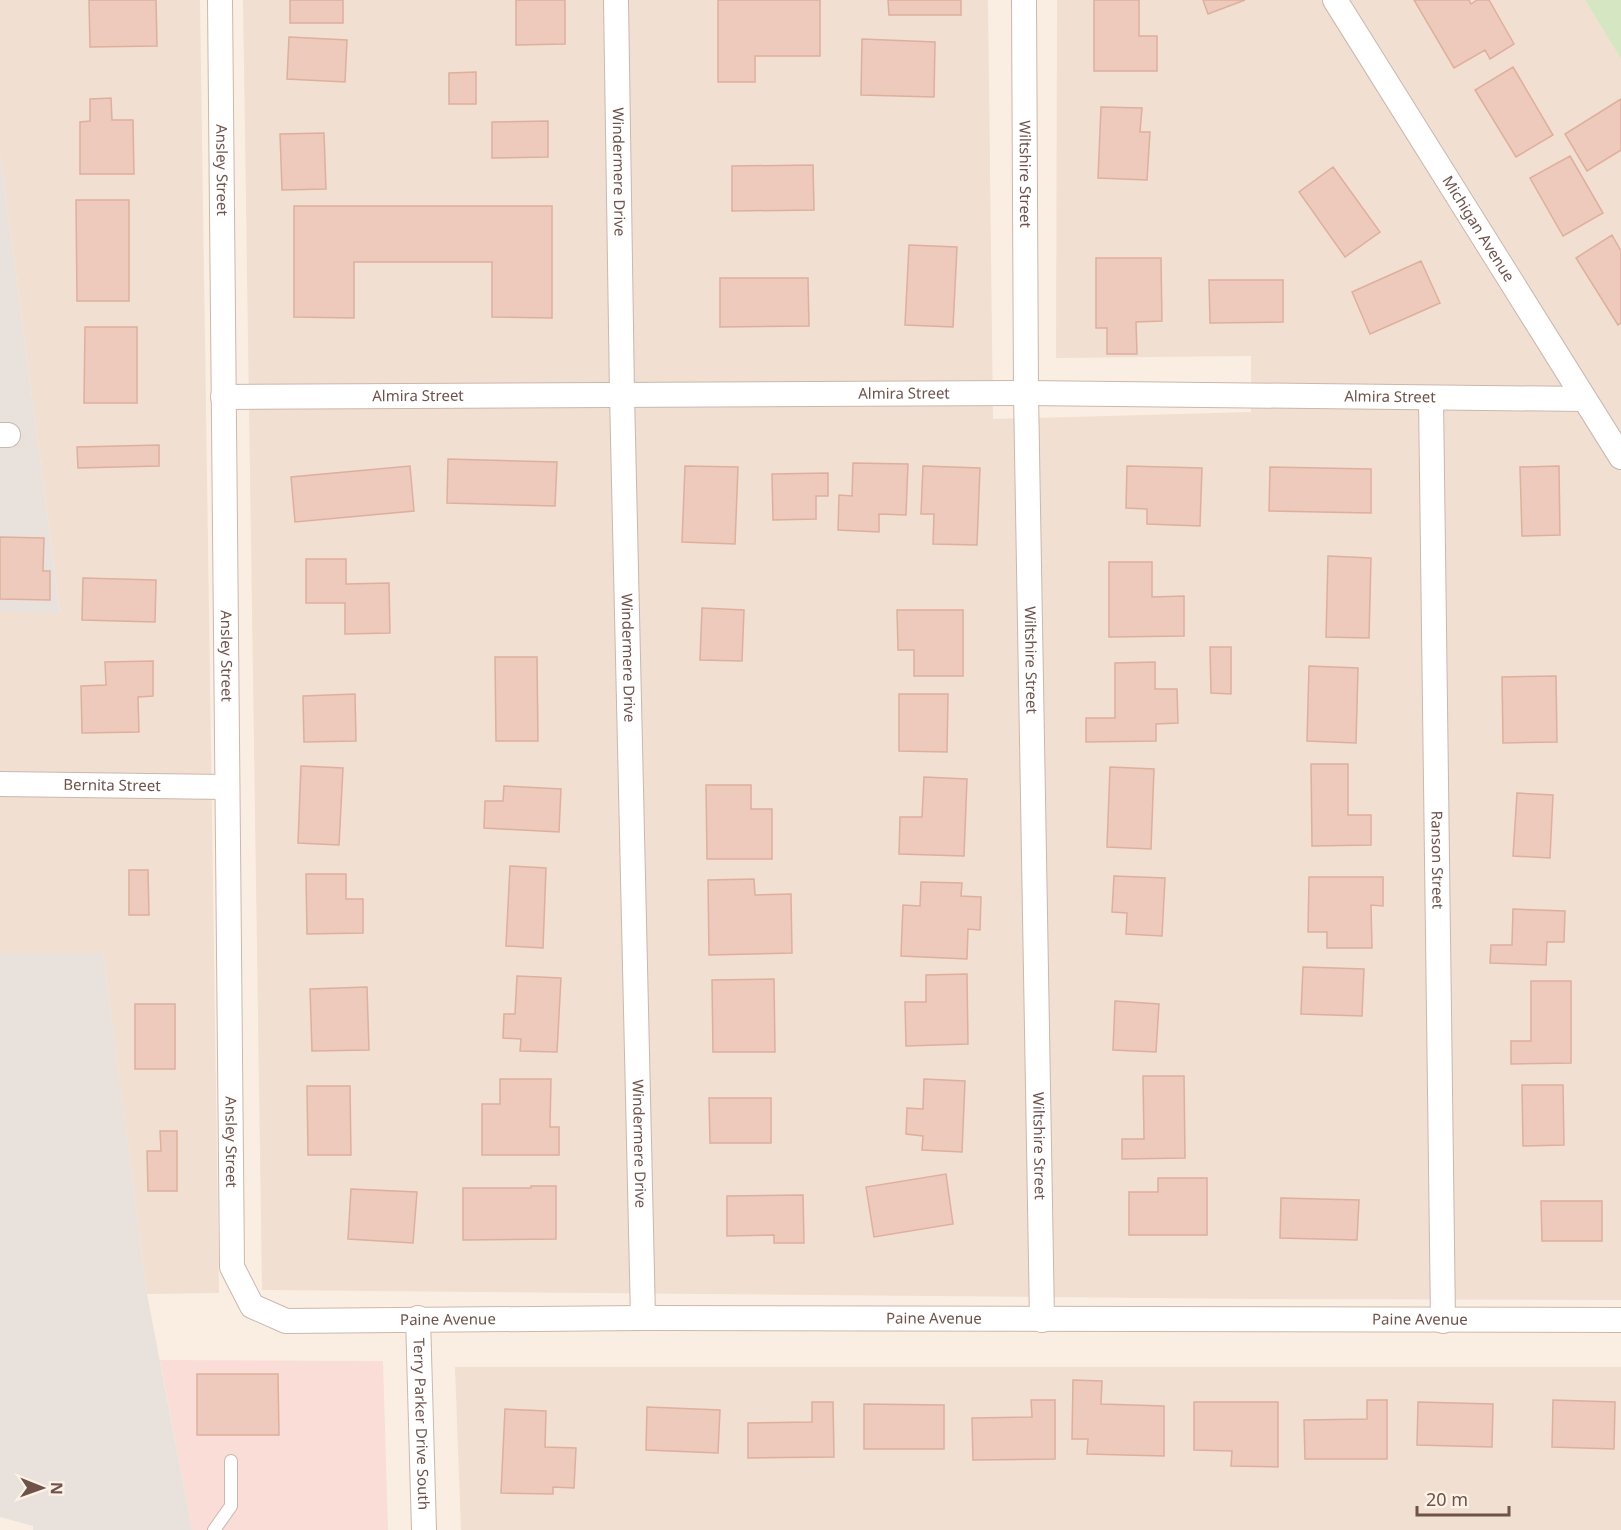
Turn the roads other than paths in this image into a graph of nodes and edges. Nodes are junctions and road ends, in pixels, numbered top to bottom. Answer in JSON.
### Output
{"nodes":[{"id":1,"x":220,"y":0,"type":"edge"},
{"id":2,"x":616,"y":0,"type":"edge"},
{"id":3,"x":1024,"y":0,"type":"edge"},
{"id":4,"x":1335,"y":0,"type":"edge"},
{"id":5,"x":1026,"y":393,"type":"junction"},
{"id":6,"x":622,"y":394,"type":"junction"},
{"id":7,"x":223,"y":397,"type":"junction"},
{"id":8,"x":1431,"y":398,"type":"junction"},
{"id":9,"x":1584,"y":399,"type":"junction"},
{"id":10,"x":1621,"y":457,"type":"edge"},
{"id":11,"x":0,"y":784,"type":"edge"},
{"id":12,"x":226,"y":787,"type":"junction"},
{"id":13,"x":252,"y":1306,"type":"joint"},
{"id":14,"x":418,"y":1318,"type":"junction"},
{"id":15,"x":643,"y":1318,"type":"junction"},
{"id":16,"x":1042,"y":1320,"type":"junction"},
{"id":17,"x":1621,"y":1320,"type":"edge"},
{"id":18,"x":1443,"y":1321,"type":"junction"},
{"id":19,"x":231,"y":1461,"type":"dead end"},
{"id":20,"x":214,"y":1530,"type":"edge"},
{"id":21,"x":424,"y":1530,"type":"edge"}],
"edges":[{"from":1,"to":7,"type":"street","name":"Ansley Street"},
{"from":2,"to":6,"type":"street","name":"Windermere Drive"},
{"from":3,"to":5,"type":"street","name":"Wiltshire Street"},
{"from":4,"to":9,"type":"street","name":"Michigan Avenue"},
{"from":5,"to":6,"type":"street","name":"Almira Street"},
{"from":5,"to":8,"type":"street","name":"Almira Street"},
{"from":5,"to":16,"type":"street","name":"Wiltshire Street"},
{"from":6,"to":7,"type":"street","name":"Almira Street"},
{"from":6,"to":15,"type":"street","name":"Windermere Drive"},
{"from":7,"to":12,"type":"street","name":"Ansley Street"},
{"from":8,"to":9,"type":"street","name":"Almira Street"},
{"from":8,"to":18,"type":"street","name":"Ranson Street"},
{"from":9,"to":10,"type":"street","name":"Michigan Avenue"},
{"from":11,"to":12,"type":"street","name":"Bernita Street"},
{"from":12,"to":13,"type":"street","name":"Ansley Street"},
{"from":13,"to":14,"type":"street","name":"Paine Avenue"},
{"from":14,"to":15,"type":"street","name":"Paine Avenue"},
{"from":14,"to":21,"type":"street","name":"Terry Parker Drive South"},
{"from":15,"to":16,"type":"street","name":"Paine Avenue"},
{"from":16,"to":18,"type":"street","name":"Paine Avenue"},
{"from":17,"to":18,"type":"street","name":"Paine Avenue"},
{"from":19,"to":20,"type":"lane"}]}
